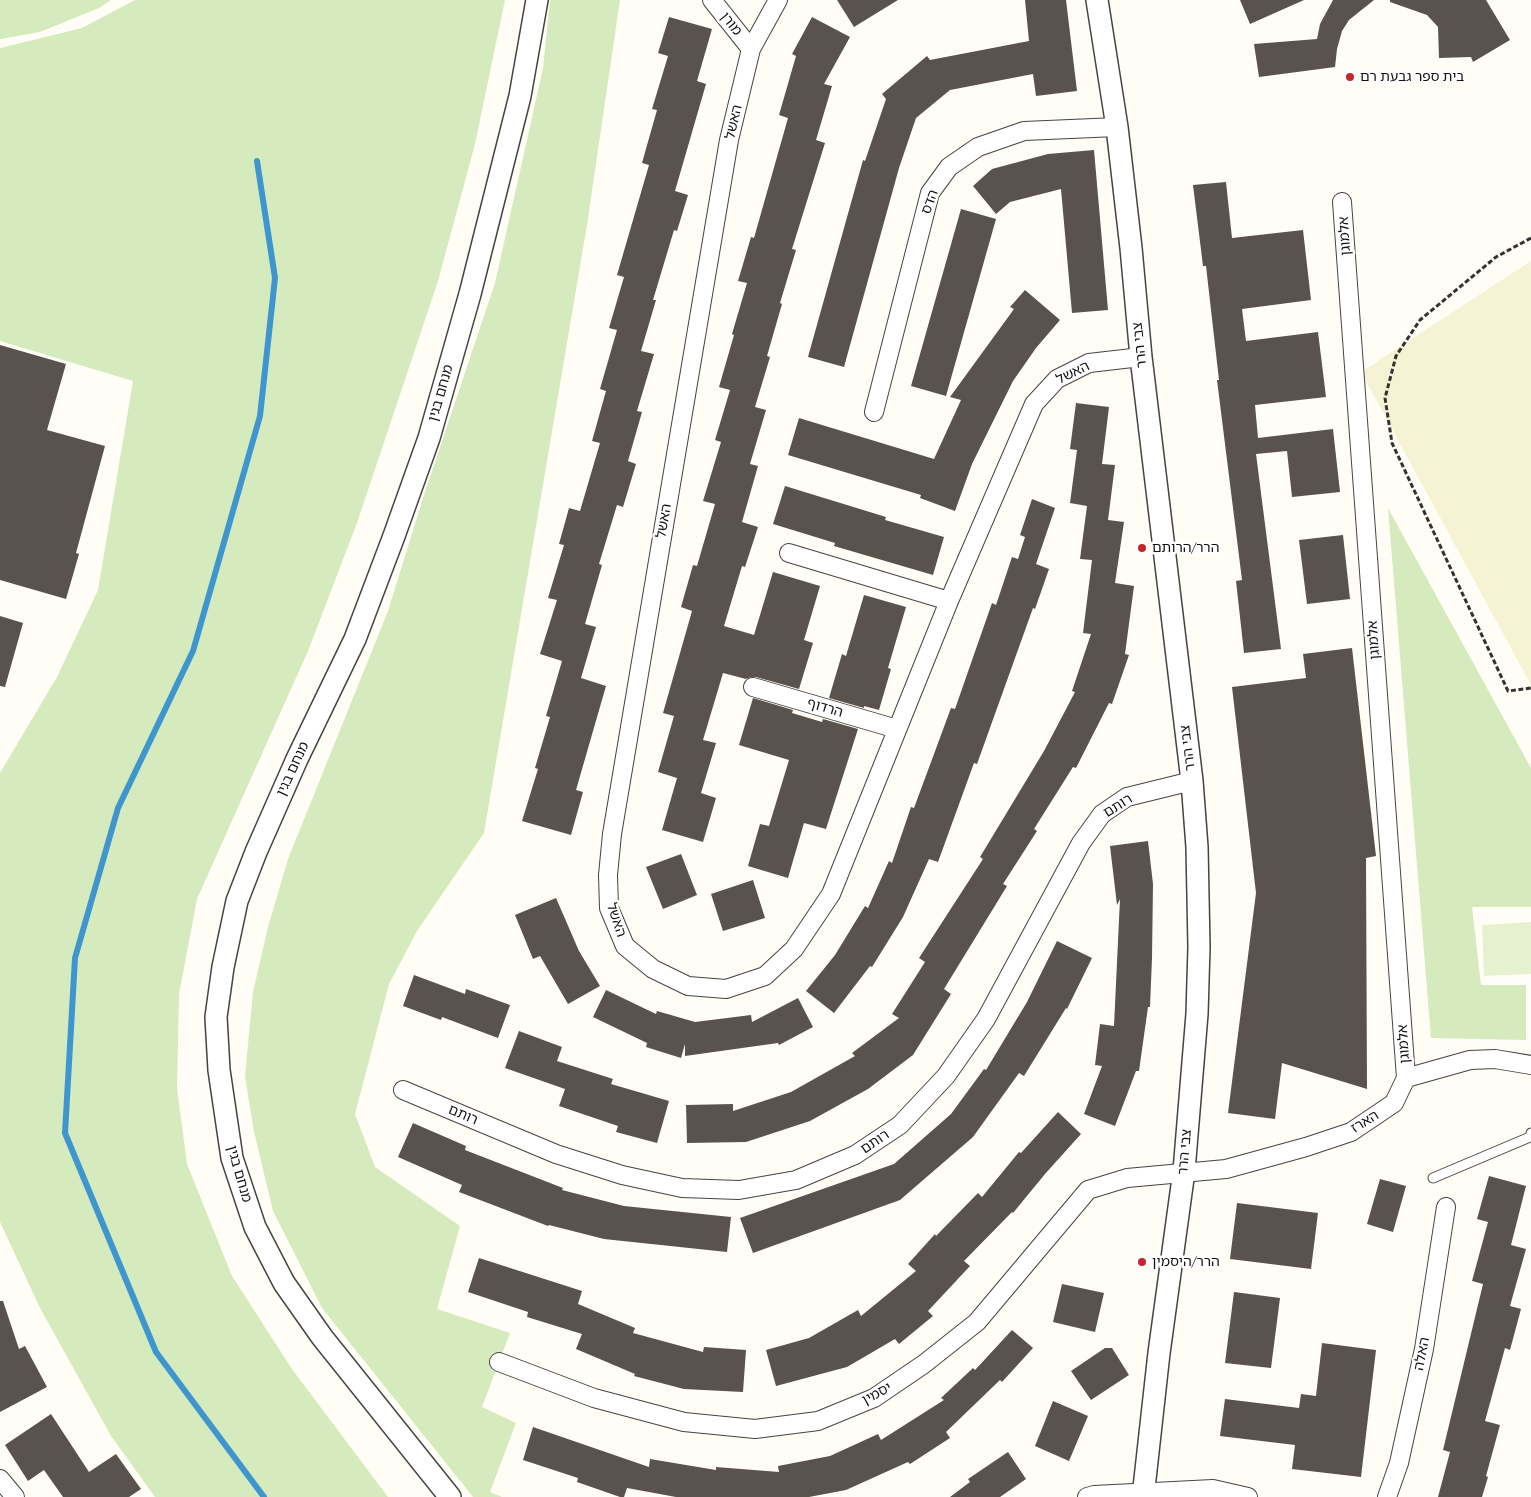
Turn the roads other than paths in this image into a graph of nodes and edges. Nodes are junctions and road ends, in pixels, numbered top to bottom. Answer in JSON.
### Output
{"nodes":[{"id":1,"x":537,"y":0,"type":"edge"},
{"id":2,"x":712,"y":0,"type":"edge"},
{"id":3,"x":778,"y":0,"type":"edge"},
{"id":4,"x":1097,"y":0,"type":"edge"},
{"id":5,"x":751,"y":49,"type":"junction"},
{"id":6,"x":1117,"y":127,"type":"junction"},
{"id":7,"x":1342,"y":202,"type":"dead end"},
{"id":8,"x":1141,"y":357,"type":"junction"},
{"id":9,"x":874,"y":412,"type":"dead end"},
{"id":10,"x":789,"y":553,"type":"dead end"},
{"id":11,"x":950,"y":601,"type":"junction"},
{"id":12,"x":752,"y":687,"type":"dead end"},
{"id":13,"x":897,"y":729,"type":"junction"},
{"id":14,"x":1192,"y":781,"type":"junction"},
{"id":15,"x":1531,"y":1065,"type":"edge"},
{"id":16,"x":1406,"y":1078,"type":"junction"},
{"id":17,"x":403,"y":1090,"type":"dead end"},
{"id":18,"x":1531,"y":1133,"type":"edge"},
{"id":19,"x":1184,"y":1171,"type":"junction"},
{"id":20,"x":1433,"y":1178,"type":"dead end"},
{"id":21,"x":1446,"y":1207,"type":"dead end"},
{"id":22,"x":499,"y":1362,"type":"dead end"},
{"id":23,"x":0,"y":1479,"type":"edge"},
{"id":24,"x":1143,"y":1495,"type":"edge"},
{"id":25,"x":15,"y":1497,"type":"edge"},
{"id":26,"x":450,"y":1497,"type":"edge"},
{"id":27,"x":1087,"y":1497,"type":"edge"},
{"id":28,"x":1248,"y":1497,"type":"edge"},
{"id":29,"x":1387,"y":1497,"type":"edge"}],
"edges":[{"from":1,"to":26,"type":"street","name":"מנחם בגין"},
{"from":2,"to":5,"type":"street","name":"מורן"},
{"from":3,"to":5,"type":"street","name":"האשל"},
{"from":4,"to":6,"type":"street","name":"צבי הרר"},
{"from":5,"to":13,"type":"street","name":"האשל"},
{"from":6,"to":8,"type":"street","name":"צבי הרר"},
{"from":6,"to":9,"type":"street","name":"הדס"},
{"from":7,"to":16,"type":"street","name":"אלמוגן"},
{"from":8,"to":11,"type":"street","name":"האשל"},
{"from":8,"to":14,"type":"street","name":"צבי הרר"},
{"from":10,"to":11,"type":"street"},
{"from":11,"to":13,"type":"street","name":"האשל"},
{"from":12,"to":13,"type":"street","name":"הרדוף"},
{"from":14,"to":17,"type":"street","name":"רותם"},
{"from":14,"to":19,"type":"street","name":"צבי הרר"},
{"from":15,"to":16,"type":"street"},
{"from":16,"to":19,"type":"street","name":"הארז"},
{"from":18,"to":20,"type":"lane"},
{"from":19,"to":22,"type":"street","name":"יסמין"},
{"from":19,"to":24,"type":"street","name":"צבי הרר"},
{"from":21,"to":29,"type":"street","name":"האלה"},
{"from":23,"to":25,"type":"street"},
{"from":24,"to":27,"type":"street"},
{"from":24,"to":28,"type":"street"}]}
